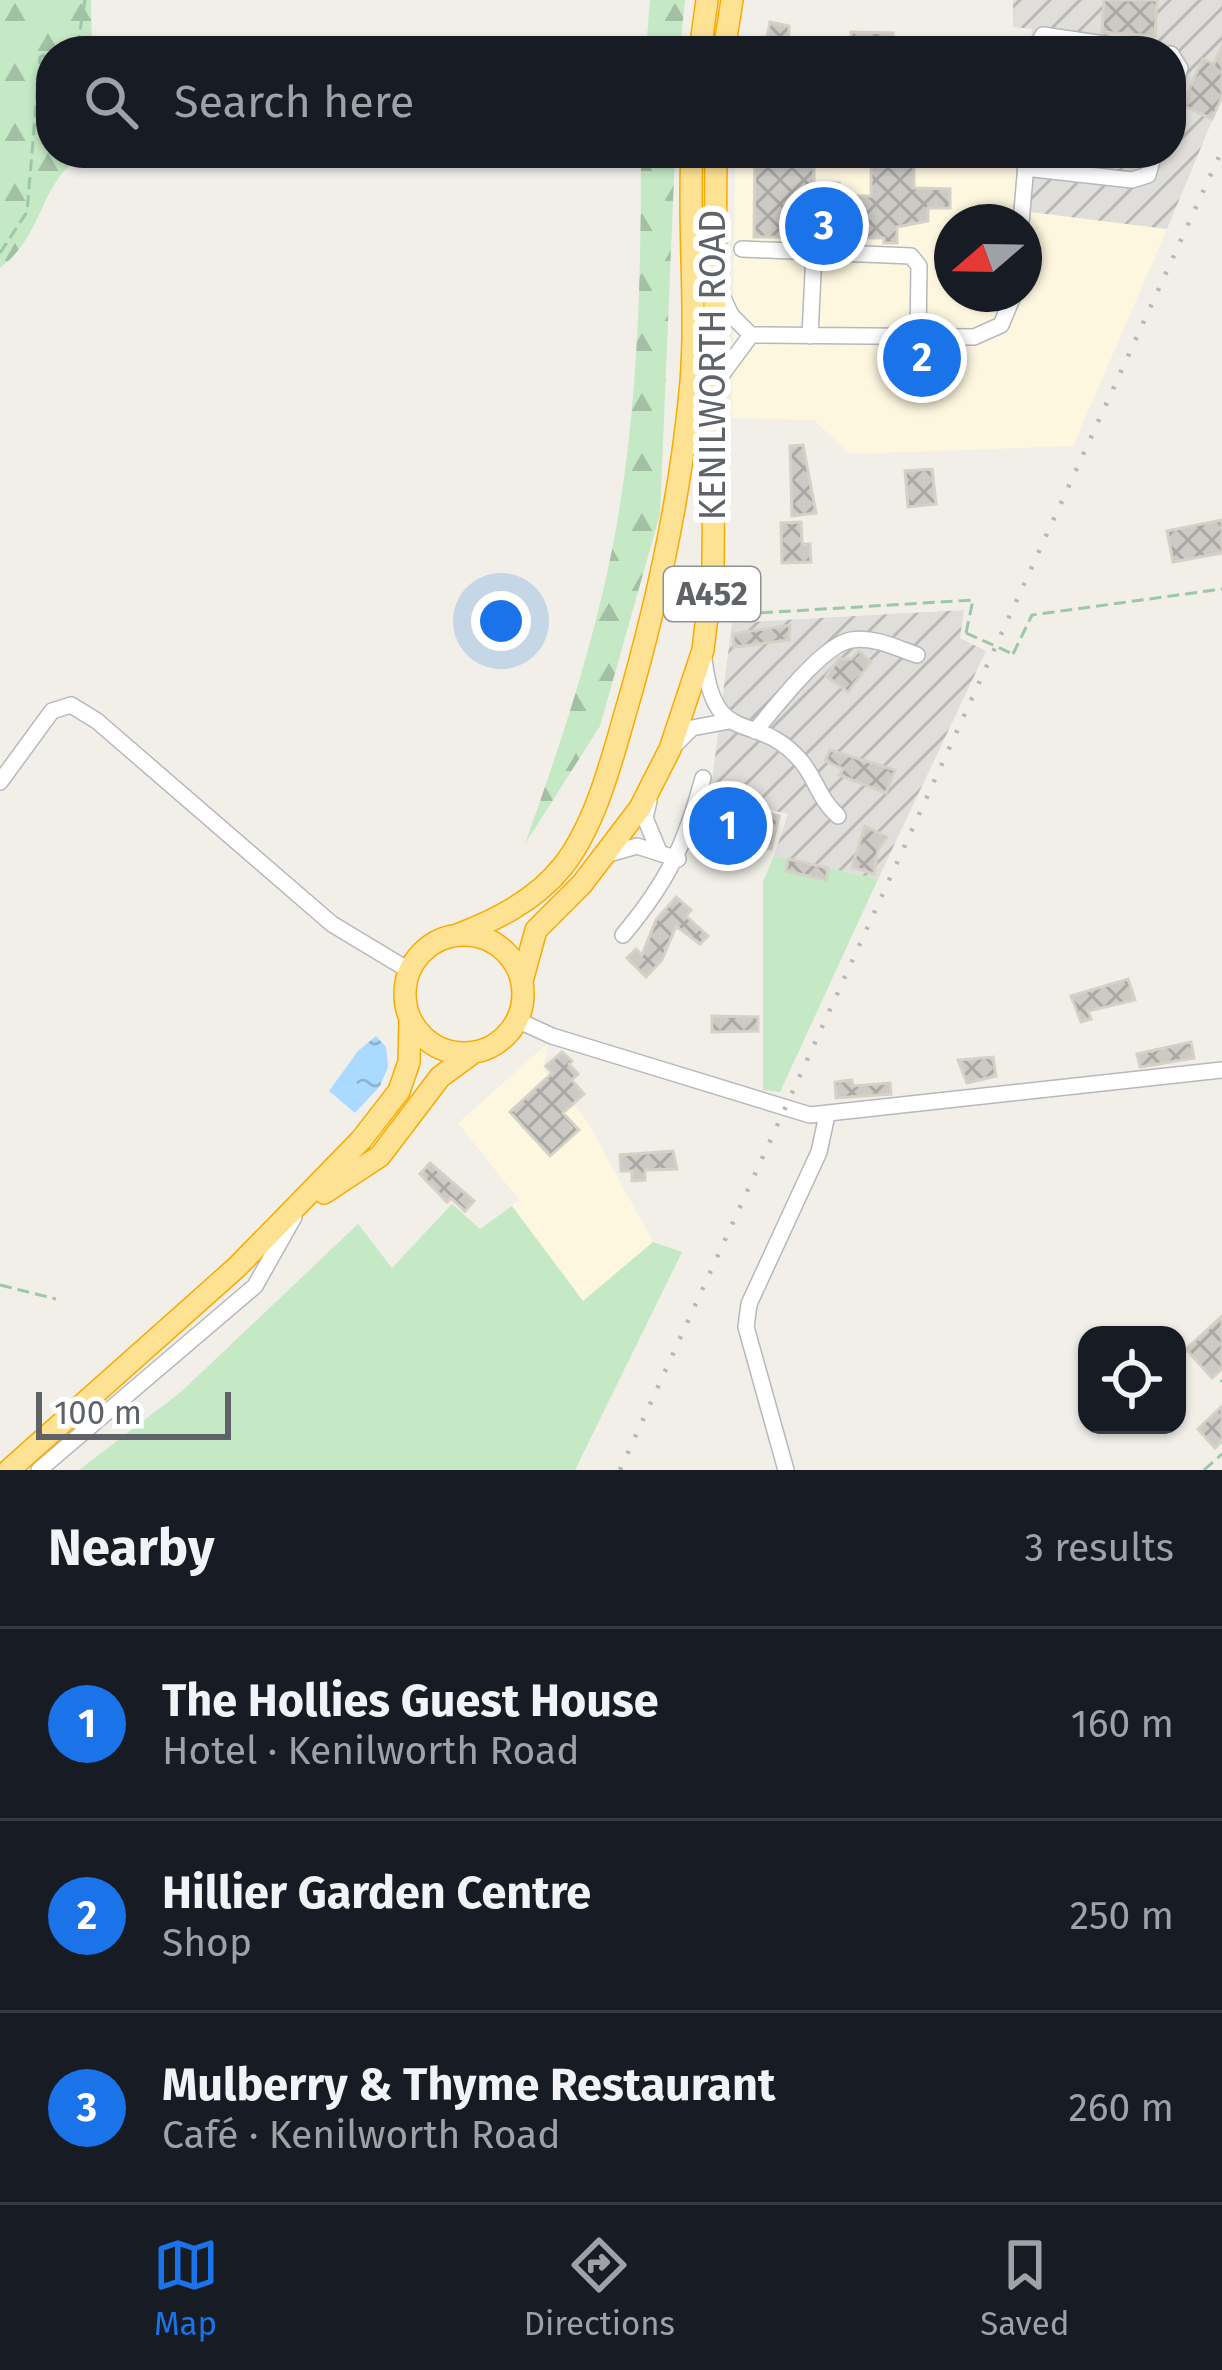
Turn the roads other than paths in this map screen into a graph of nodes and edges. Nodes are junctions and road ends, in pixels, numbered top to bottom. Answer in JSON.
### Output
{"nodes":[{"id":1,"x":707,"y":0,"type":"edge"},
{"id":2,"x":732,"y":0,"type":"edge"},
{"id":3,"x":702,"y":36,"type":"edge"},
{"id":4,"x":726,"y":36,"type":"edge"},
{"id":5,"x":692,"y":168,"type":"edge"},
{"id":6,"x":716,"y":168,"type":"edge"},
{"id":7,"x":1025,"y":168,"type":"edge"},
{"id":8,"x":1068,"y":168,"type":"edge"},
{"id":9,"x":1150,"y":168,"type":"edge"},
{"id":10,"x":1022,"y":204,"type":"edge"},
{"id":11,"x":742,"y":249,"type":"dead end"},
{"id":12,"x":814,"y":252,"type":"junction"},
{"id":13,"x":712,"y":277,"type":"junction"},
{"id":14,"x":1006,"y":312,"type":"edge"},
{"id":15,"x":751,"y":335,"type":"junction"},
{"id":16,"x":810,"y":336,"type":"junction"},
{"id":17,"x":919,"y":336,"type":"junction"},
{"id":18,"x":712,"y":391,"type":"junction"},
{"id":19,"x":703,"y":650,"type":"junction"},
{"id":20,"x":916,"y":655,"type":"dead end"},
{"id":21,"x":729,"y":721,"type":"junction"},
{"id":22,"x":755,"y":731,"type":"junction"},
{"id":23,"x":670,"y":749,"type":"junction"},
{"id":24,"x":703,"y":778,"type":"dead end"},
{"id":25,"x":0,"y":782,"type":"edge"},
{"id":26,"x":652,"y":783,"type":"junction"},
{"id":27,"x":838,"y":816,"type":"dead end"},
{"id":28,"x":658,"y":848,"type":"junction"},
{"id":29,"x":605,"y":855,"type":"junction"},
{"id":30,"x":678,"y":859,"type":"junction"},
{"id":31,"x":457,"y":935,"type":"junction"},
{"id":32,"x":623,"y":935,"type":"dead end"},
{"id":33,"x":410,"y":971,"type":"junction"},
{"id":34,"x":522,"y":981,"type":"junction"},
{"id":35,"x":410,"y":1018,"type":"junction"},
{"id":36,"x":517,"y":1020,"type":"junction"},
{"id":37,"x":474,"y":1052,"type":"junction"},
{"id":38,"x":1222,"y":1070,"type":"edge"},
{"id":39,"x":827,"y":1115,"type":"junction"},
{"id":40,"x":298,"y":1209,"type":"junction"},
{"id":41,"x":9,"y":1470,"type":"edge"},
{"id":42,"x":39,"y":1470,"type":"edge"},
{"id":43,"x":786,"y":1470,"type":"edge"}],
"edges":[{"from":1,"to":3,"type":"highway"},
{"from":2,"to":4,"type":"highway"},
{"from":5,"to":31,"type":"highway","name":"KENILWORTH ROAD","number":"A452"},
{"from":6,"to":13,"type":"highway","name":"KENILWORTH ROAD","number":"A452"},
{"from":7,"to":10,"type":"street"},
{"from":8,"to":9,"type":"street"},
{"from":11,"to":12,"type":"street"},
{"from":12,"to":16,"type":"street"},
{"from":12,"to":17,"type":"street"},
{"from":13,"to":15,"type":"street"},
{"from":13,"to":18,"type":"highway","name":"KENILWORTH ROAD","number":"A452"},
{"from":14,"to":17,"type":"street"},
{"from":15,"to":16,"type":"street"},
{"from":15,"to":18,"type":"street"},
{"from":16,"to":17,"type":"street"},
{"from":18,"to":19,"type":"highway","name":"KENILWORTH ROAD","number":"A452"},
{"from":19,"to":21,"type":"street"},
{"from":19,"to":23,"type":"highway","name":"KENILWORTH ROAD","number":"A452"},
{"from":20,"to":22,"type":"street"},
{"from":21,"to":22,"type":"street"},
{"from":21,"to":23,"type":"street"},
{"from":22,"to":27,"type":"street"},
{"from":23,"to":26,"type":"highway","name":"KENILWORTH ROAD","number":"A452"},
{"from":24,"to":30,"type":"street"},
{"from":25,"to":33,"type":"street"},
{"from":26,"to":28,"type":"street"},
{"from":26,"to":29,"type":"highway","name":"KENILWORTH ROAD","number":"A452"},
{"from":28,"to":29,"type":"street"},
{"from":28,"to":30,"type":"street"},
{"from":29,"to":34,"type":"highway","name":"KENILWORTH ROAD","number":"A452"},
{"from":30,"to":32,"type":"street"},
{"from":31,"to":33,"type":"highway","number":"A452"},
{"from":31,"to":34,"type":"highway"},
{"from":33,"to":35,"type":"highway"},
{"from":34,"to":36,"type":"highway","number":"A452"},
{"from":35,"to":37,"type":"highway"},
{"from":35,"to":40,"type":"highway"},
{"from":36,"to":37,"type":"highway"},
{"from":36,"to":39,"type":"street"},
{"from":37,"to":40,"type":"highway"},
{"from":38,"to":39,"type":"street"},
{"from":39,"to":43,"type":"street"},
{"from":40,"to":41,"type":"highway"},
{"from":40,"to":42,"type":"street"}]}
